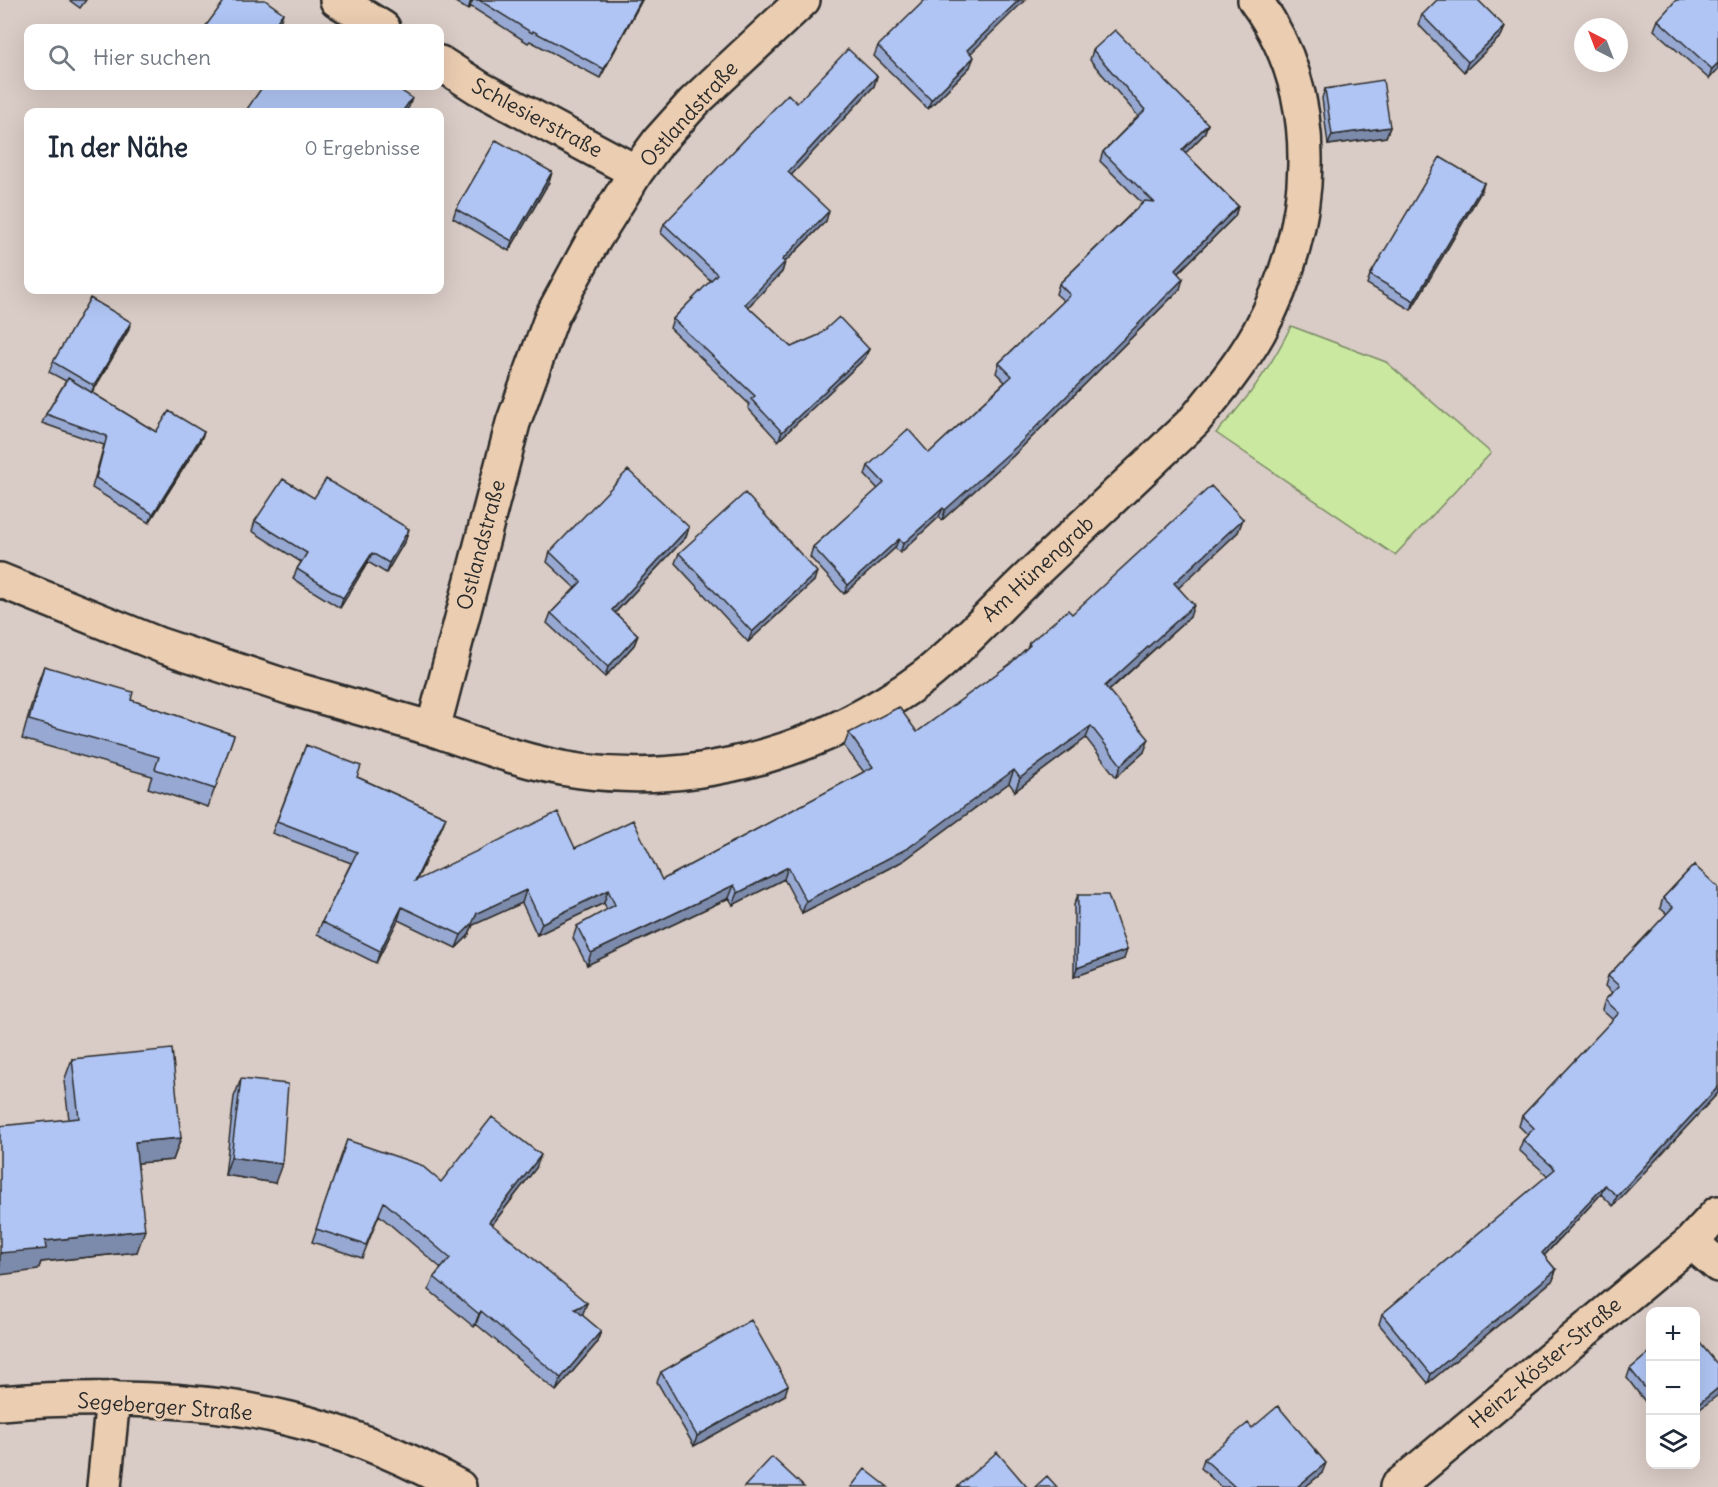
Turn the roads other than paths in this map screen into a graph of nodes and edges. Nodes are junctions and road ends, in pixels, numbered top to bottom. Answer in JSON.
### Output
{"nodes":[{"id":1,"x":337,"y":0,"type":"edge"},
{"id":2,"x":803,"y":0,"type":"edge"},
{"id":3,"x":1255,"y":0,"type":"edge"},
{"id":4,"x":376,"y":24,"type":"edge"},
{"id":5,"x":444,"y":66,"type":"edge"},
{"id":6,"x":636,"y":172,"type":"junction"},
{"id":7,"x":0,"y":580,"type":"edge"},
{"id":8,"x":433,"y":729,"type":"junction"},
{"id":9,"x":1718,"y":1213,"type":"edge"},
{"id":10,"x":1690,"y":1242,"type":"junction"},
{"id":11,"x":1718,"y":1265,"type":"edge"},
{"id":12,"x":113,"y":1398,"type":"junction"},
{"id":13,"x":0,"y":1403,"type":"edge"},
{"id":14,"x":104,"y":1487,"type":"edge"},
{"id":15,"x":459,"y":1487,"type":"edge"},
{"id":16,"x":1397,"y":1487,"type":"edge"}],
"edges":[{"from":1,"to":4,"type":"street"},
{"from":2,"to":6,"type":"street","name":"Ostlandstraße"},
{"from":3,"to":8,"type":"street","name":"Am Hünengrab"},
{"from":5,"to":6,"type":"street","name":"Schlesierstraße"},
{"from":6,"to":8,"type":"street","name":"Ostlandstraße"},
{"from":7,"to":8,"type":"street"},
{"from":9,"to":10,"type":"street","name":"Heinz-Köster-Straße"},
{"from":10,"to":11,"type":"street"},
{"from":10,"to":16,"type":"street","name":"Heinz-Köster-Straße"},
{"from":12,"to":13,"type":"street","name":"Segeberger Straße"},
{"from":12,"to":14,"type":"street"},
{"from":12,"to":15,"type":"street","name":"Segeberger Straße"}]}
